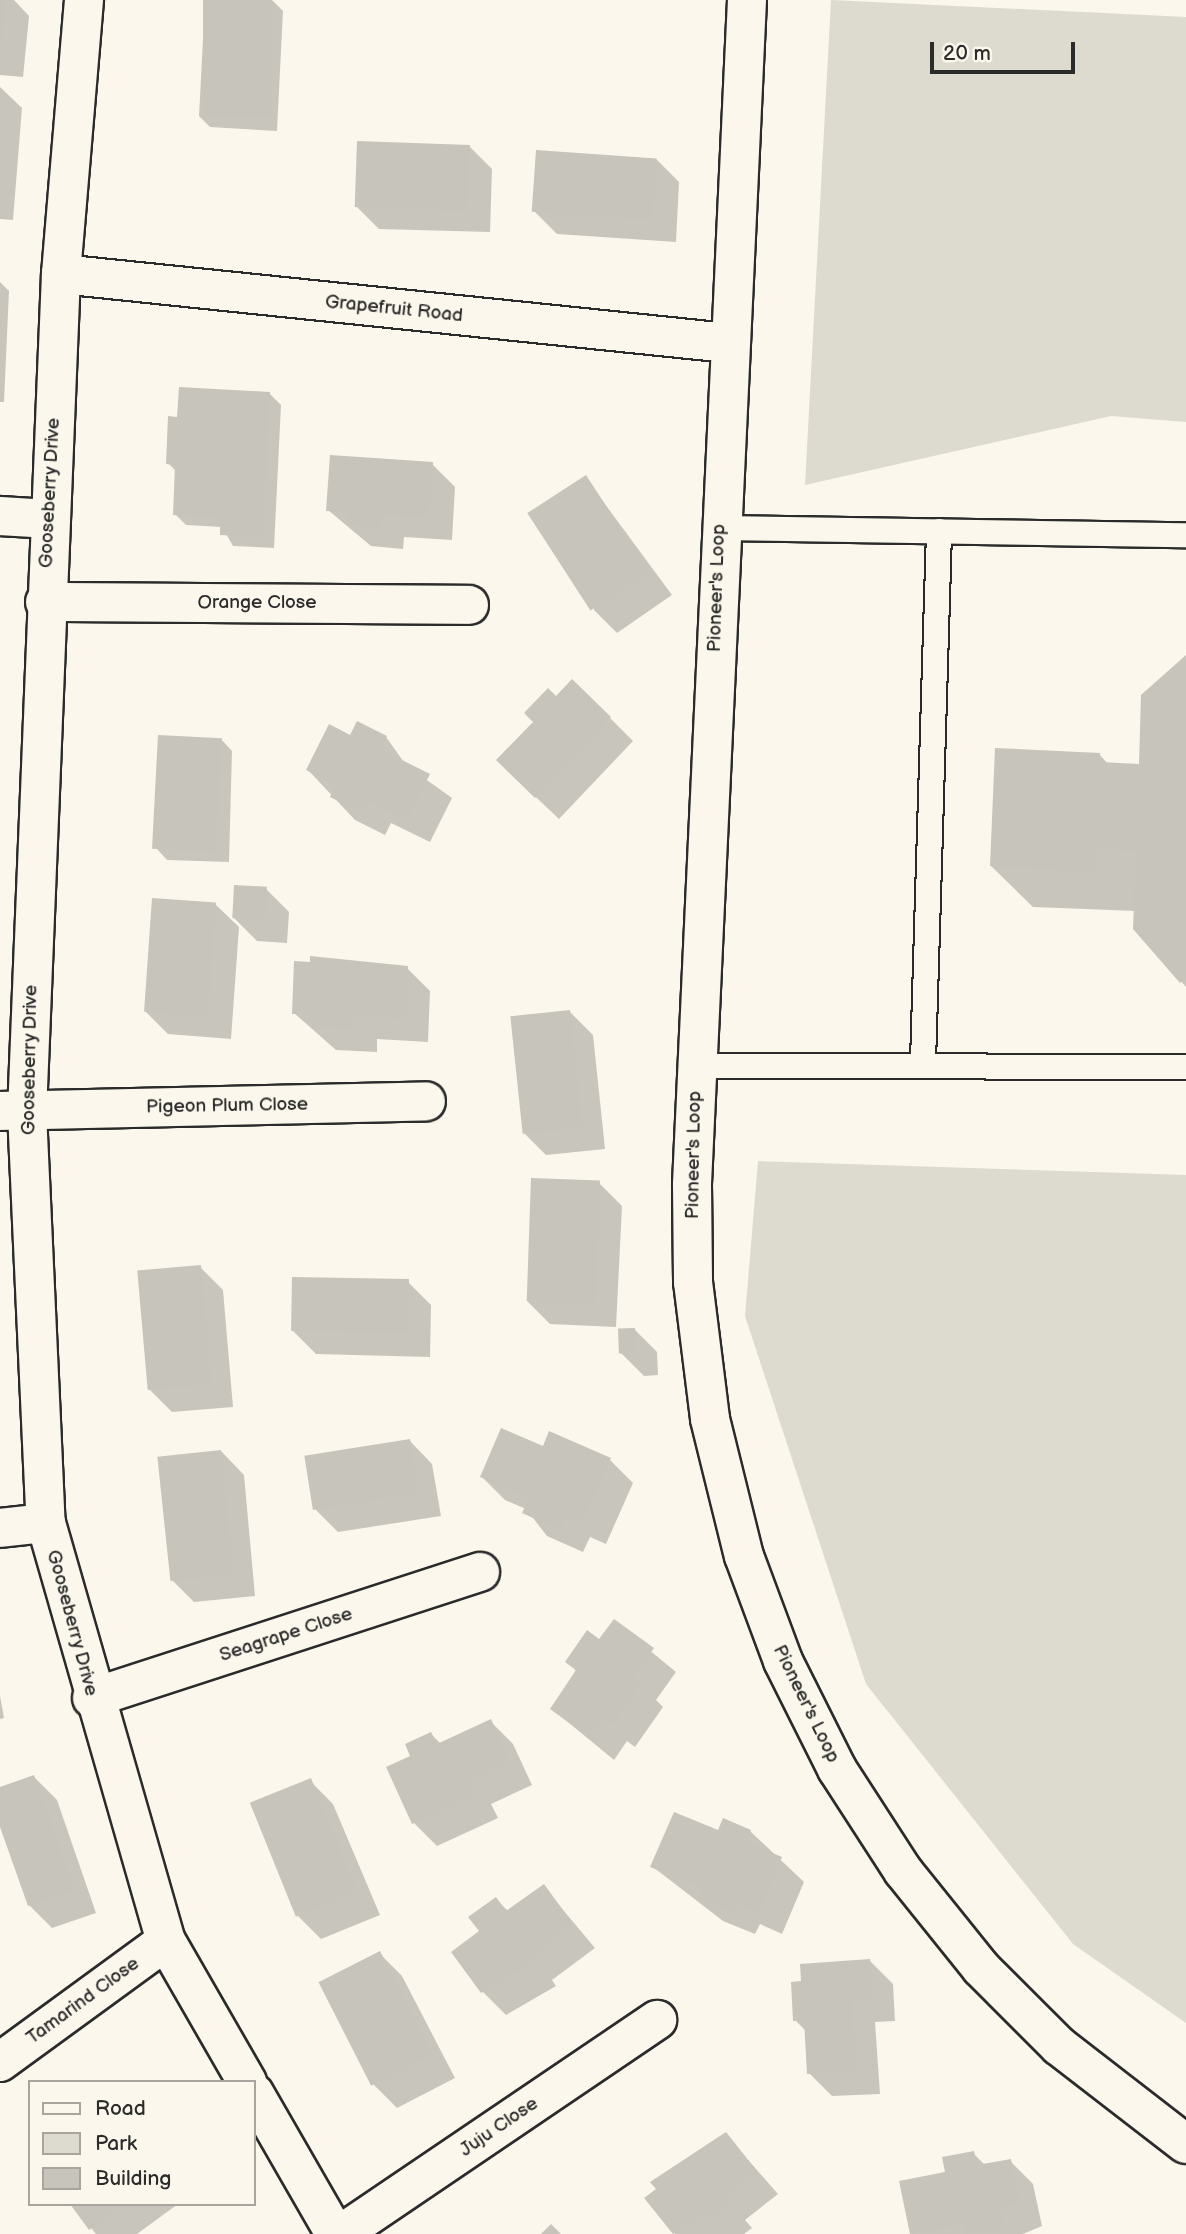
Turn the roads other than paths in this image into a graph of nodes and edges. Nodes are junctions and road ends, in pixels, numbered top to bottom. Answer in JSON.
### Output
{"nodes":[{"id":1,"x":83,"y":0,"type":"edge"},
{"id":2,"x":747,"y":0,"type":"edge"},
{"id":3,"x":61,"y":274,"type":"junction"},
{"id":4,"x":727,"y":343,"type":"junction"},
{"id":5,"x":0,"y":516,"type":"edge"},
{"id":6,"x":49,"y":519,"type":"junction"},
{"id":7,"x":719,"y":528,"type":"junction"},
{"id":8,"x":939,"y":531,"type":"junction"},
{"id":9,"x":1186,"y":535,"type":"edge"},
{"id":10,"x":45,"y":602,"type":"junction"},
{"id":11,"x":468,"y":605,"type":"dead end"},
{"id":12,"x":923,"y":1062,"type":"junction"},
{"id":13,"x":696,"y":1066,"type":"junction"},
{"id":14,"x":1186,"y":1068,"type":"edge"},
{"id":15,"x":426,"y":1101,"type":"dead end"},
{"id":16,"x":13,"y":1111,"type":"edge"},
{"id":17,"x":46,"y":1522,"type":"junction"},
{"id":18,"x":0,"y":1528,"type":"edge"},
{"id":19,"x":480,"y":1572,"type":"dead end"},
{"id":20,"x":92,"y":1698,"type":"junction"},
{"id":21,"x":166,"y":1941,"type":"junction"},
{"id":22,"x":657,"y":2020,"type":"dead end"},
{"id":23,"x":0,"y":2062,"type":"edge"},
{"id":24,"x":246,"y":2080,"type":"edge"},
{"id":25,"x":256,"y":2096,"type":"edge"},
{"id":26,"x":1186,"y":2144,"type":"edge"},
{"id":27,"x":335,"y":2234,"type":"edge"},
{"id":28,"x":341,"y":2234,"type":"edge"}],
"edges":[{"from":1,"to":3,"type":"street","name":"Gooseberry Drive"},
{"from":2,"to":4,"type":"street","name":"Pioneer's Loop"},
{"from":3,"to":4,"type":"street","name":"Grapefruit Road"},
{"from":3,"to":6,"type":"street","name":"Gooseberry Drive"},
{"from":4,"to":7,"type":"street","name":"Pioneer's Loop"},
{"from":5,"to":6,"type":"street"},
{"from":6,"to":10,"type":"street","name":"Gooseberry Drive"},
{"from":7,"to":8,"type":"lane"},
{"from":7,"to":13,"type":"street","name":"Pioneer's Loop"},
{"from":8,"to":9,"type":"lane"},
{"from":8,"to":12,"type":"lane"},
{"from":10,"to":11,"type":"street","name":"Orange Close"},
{"from":10,"to":16,"type":"street","name":"Gooseberry Drive"},
{"from":12,"to":13,"type":"lane"},
{"from":12,"to":14,"type":"lane"},
{"from":13,"to":26,"type":"street","name":"Pioneer's Loop"},
{"from":15,"to":16,"type":"street","name":"Pigeon Plum Close"},
{"from":16,"to":17,"type":"street","name":"Gooseberry Drive"},
{"from":17,"to":18,"type":"street"},
{"from":17,"to":20,"type":"street","name":"Gooseberry Drive"},
{"from":19,"to":20,"type":"street","name":"Seagrape Close"},
{"from":20,"to":21,"type":"street","name":"Gooseberry Drive"},
{"from":21,"to":23,"type":"street","name":"Tamarind Close"},
{"from":21,"to":24,"type":"street","name":"Gooseberry Drive"},
{"from":22,"to":28,"type":"street","name":"Juju Close"},
{"from":25,"to":27,"type":"street"}]}
